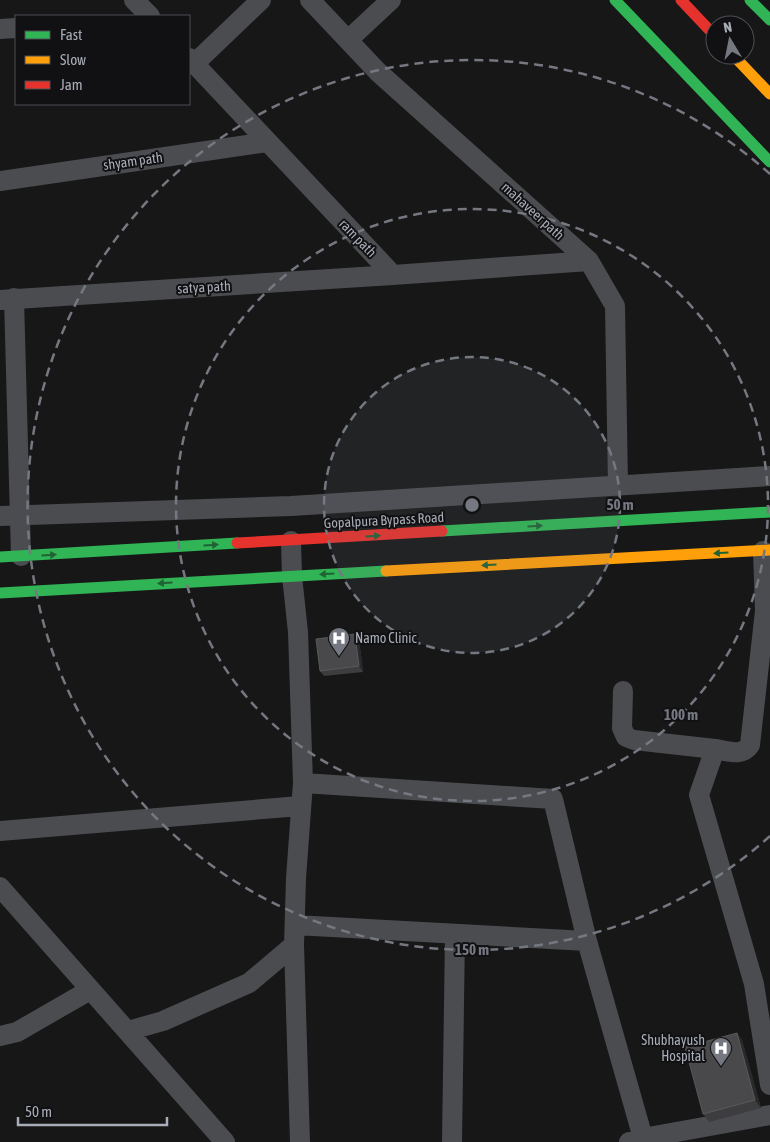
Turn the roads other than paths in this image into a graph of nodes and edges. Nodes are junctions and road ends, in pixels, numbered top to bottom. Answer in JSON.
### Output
{"nodes":[{"id":1,"x":261,"y":0,"type":"edge"},
{"id":2,"x":310,"y":0,"type":"edge"},
{"id":3,"x":391,"y":0,"type":"edge"},
{"id":4,"x":615,"y":0,"type":"edge"},
{"id":5,"x":681,"y":0,"type":"edge"},
{"id":6,"x":750,"y":0,"type":"edge"},
{"id":7,"x":144,"y":10,"type":"edge"},
{"id":8,"x":129,"y":15,"type":"edge"},
{"id":9,"x":770,"y":20,"type":"edge"},
{"id":10,"x":705,"y":25,"type":"edge"},
{"id":11,"x":15,"y":28,"type":"edge"},
{"id":12,"x":0,"y":29,"type":"edge"},
{"id":13,"x":348,"y":40,"type":"junction"},
{"id":14,"x":192,"y":61,"type":"edge"},
{"id":15,"x":742,"y":65,"type":"edge"},
{"id":16,"x":770,"y":94,"type":"edge"},
{"id":17,"x":267,"y":142,"type":"junction"},
{"id":18,"x":770,"y":162,"type":"edge"},
{"id":19,"x":0,"y":181,"type":"edge"},
{"id":20,"x":588,"y":261,"type":"junction"},
{"id":21,"x":393,"y":275,"type":"junction"},
{"id":22,"x":7,"y":299,"type":"edge"},
{"id":23,"x":770,"y":476,"type":"edge"},
{"id":24,"x":618,"y":486,"type":"junction"},
{"id":25,"x":770,"y":512,"type":"edge"},
{"id":26,"x":20,"y":515,"type":"junction"},
{"id":27,"x":0,"y":516,"type":"edge"},
{"id":28,"x":291,"y":541,"type":"junction"},
{"id":29,"x":766,"y":550,"type":"edge"},
{"id":30,"x":21,"y":556,"type":"junction"},
{"id":31,"x":0,"y":557,"type":"edge"},
{"id":32,"x":292,"y":576,"type":"junction"},
{"id":33,"x":0,"y":593,"type":"edge"},
{"id":34,"x":623,"y":691,"type":"dead end"},
{"id":35,"x":715,"y":749,"type":"junction"},
{"id":36,"x":303,"y":783,"type":"junction"},
{"id":37,"x":300,"y":806,"type":"junction"},
{"id":38,"x":0,"y":831,"type":"edge"},
{"id":39,"x":0,"y":887,"type":"edge"},
{"id":40,"x":295,"y":925,"type":"junction"},
{"id":41,"x":455,"y":934,"type":"junction"},
{"id":42,"x":587,"y":941,"type":"junction"},
{"id":43,"x":294,"y":945,"type":"junction"},
{"id":44,"x":762,"y":982,"type":"edge"},
{"id":45,"x":90,"y":990,"type":"junction"},
{"id":46,"x":128,"y":1031,"type":"junction"},
{"id":47,"x":0,"y":1036,"type":"edge"},
{"id":48,"x":770,"y":1085,"type":"edge"},
{"id":49,"x":770,"y":1115,"type":"edge"},
{"id":50,"x":219,"y":1140,"type":"edge"},
{"id":51,"x":636,"y":1140,"type":"edge"},
{"id":52,"x":300,"y":1142,"type":"edge"},
{"id":53,"x":452,"y":1142,"type":"edge"}],
"edges":[{"from":1,"to":14,"type":"street"},
{"from":2,"to":13,"type":"street","name":"mahaveer path"},
{"from":3,"to":13,"type":"street"},
{"from":4,"to":18,"type":"main road"},
{"from":5,"to":10,"type":"main road"},
{"from":6,"to":9,"type":"main road"},
{"from":7,"to":8,"type":"street"},
{"from":11,"to":12,"type":"street"},
{"from":13,"to":20,"type":"street","name":"mahaveer path"},
{"from":14,"to":17,"type":"street","name":"ram path"},
{"from":15,"to":16,"type":"main road"},
{"from":17,"to":19,"type":"street","name":"shyam path"},
{"from":17,"to":21,"type":"street","name":"ram path"},
{"from":20,"to":21,"type":"street"},
{"from":20,"to":24,"type":"street","name":"mahaveer path"},
{"from":21,"to":22,"type":"street","name":"satya path"},
{"from":22,"to":26,"type":"street"},
{"from":23,"to":24,"type":"street"},
{"from":24,"to":26,"type":"street"},
{"from":28,"to":25,"type":"main road","name":"Gopalpura Bypass Road","one_way":true},
{"from":26,"to":27,"type":"street"},
{"from":26,"to":30,"type":"street"},
{"from":30,"to":28,"type":"main road","name":"Gopalpura Bypass Road","one_way":true},
{"from":28,"to":32,"type":"street"},
{"from":29,"to":32,"type":"main road","one_way":true},
{"from":29,"to":35,"type":"street"},
{"from":30,"to":31,"type":"main road","name":"Gopalpura Bypass Road"},
{"from":32,"to":33,"type":"main road","one_way":true},
{"from":32,"to":36,"type":"street"},
{"from":34,"to":35,"type":"street"},
{"from":35,"to":44,"type":"street"},
{"from":36,"to":37,"type":"street"},
{"from":36,"to":42,"type":"street"},
{"from":37,"to":38,"type":"street"},
{"from":37,"to":40,"type":"street"},
{"from":39,"to":45,"type":"street"},
{"from":40,"to":41,"type":"street"},
{"from":40,"to":43,"type":"street"},
{"from":41,"to":42,"type":"street"},
{"from":41,"to":53,"type":"street"},
{"from":42,"to":51,"type":"street"},
{"from":43,"to":46,"type":"street"},
{"from":43,"to":52,"type":"street"},
{"from":44,"to":48,"type":"street"},
{"from":45,"to":46,"type":"street"},
{"from":45,"to":47,"type":"street"},
{"from":46,"to":50,"type":"street"},
{"from":49,"to":51,"type":"street"}]}
